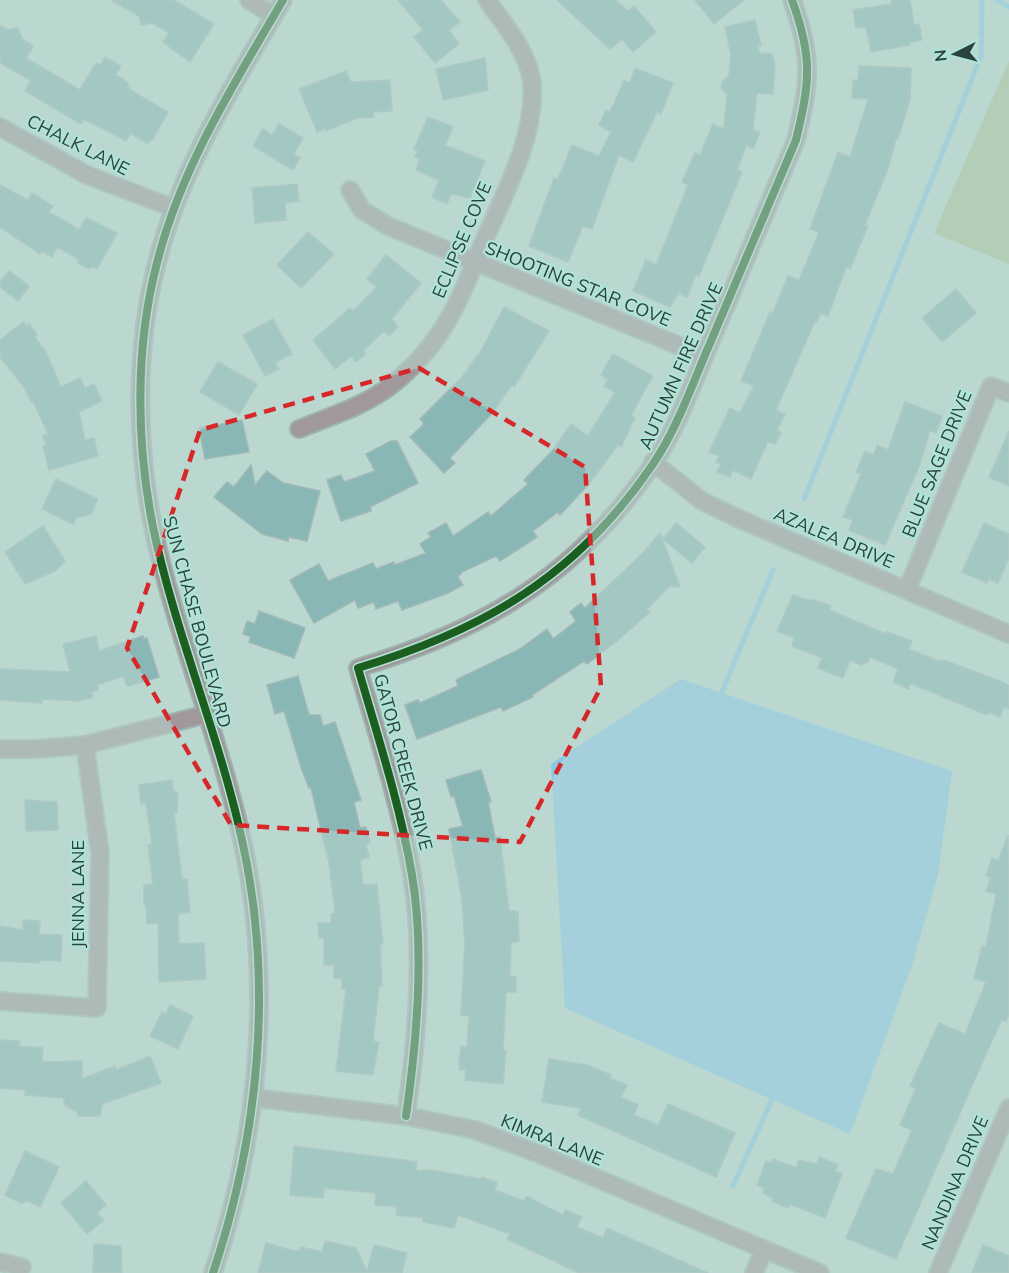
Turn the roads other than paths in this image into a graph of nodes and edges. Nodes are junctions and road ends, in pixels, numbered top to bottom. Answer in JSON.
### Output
{"nodes":[{"id":1,"x":249,"y":0,"type":"edge"},
{"id":2,"x":283,"y":0,"type":"edge"},
{"id":3,"x":487,"y":0,"type":"edge"},
{"id":4,"x":792,"y":0,"type":"edge"},
{"id":5,"x":274,"y":16,"type":"junction"},
{"id":6,"x":0,"y":127,"type":"edge"},
{"id":7,"x":350,"y":190,"type":"dead end"},
{"id":8,"x":173,"y":208,"type":"junction"},
{"id":9,"x":474,"y":263,"type":"junction"},
{"id":10,"x":704,"y":356,"type":"junction"},
{"id":11,"x":1009,"y":393,"type":"edge"},
{"id":12,"x":298,"y":429,"type":"dead end"},
{"id":13,"x":653,"y":462,"type":"junction"},
{"id":14,"x":907,"y":590,"type":"junction"},
{"id":15,"x":1009,"y":634,"type":"edge"},
{"id":16,"x":358,"y":668,"type":"joint"},
{"id":17,"x":207,"y":714,"type":"junction"},
{"id":18,"x":85,"y":745,"type":"junction"},
{"id":19,"x":0,"y":749,"type":"edge"},
{"id":20,"x":0,"y":1001,"type":"edge"},
{"id":21,"x":254,"y":1098,"type":"junction"},
{"id":22,"x":406,"y":1116,"type":"junction"},
{"id":23,"x":1007,"y":1116,"type":"edge"},
{"id":24,"x":764,"y":1250,"type":"junction"},
{"id":25,"x":0,"y":1262,"type":"edge"},
{"id":26,"x":22,"y":1267,"type":"dead end"},
{"id":27,"x":213,"y":1273,"type":"edge"},
{"id":28,"x":754,"y":1273,"type":"edge"},
{"id":29,"x":820,"y":1273,"type":"edge"},
{"id":30,"x":938,"y":1273,"type":"edge"}],
"edges":[{"from":1,"to":5,"type":"street"},
{"from":2,"to":5,"type":"street","name":"SUN CHASE BOULEVARD"},
{"from":3,"to":9,"type":"street","name":"ECLIPSE COVE"},
{"from":4,"to":10,"type":"street","name":"AUTUMN FIRE DRIVE"},
{"from":5,"to":8,"type":"street","name":"SUN CHASE BOULEVARD"},
{"from":6,"to":8,"type":"street","name":"CHALK LANE"},
{"from":7,"to":9,"type":"street","name":"SHOOTING STAR COVE"},
{"from":8,"to":17,"type":"street","name":"SUN CHASE BOULEVARD"},
{"from":9,"to":10,"type":"street","name":"SHOOTING STAR COVE"},
{"from":9,"to":12,"type":"street","name":"ECLIPSE COVE"},
{"from":10,"to":13,"type":"street","name":"AUTUMN FIRE DRIVE"},
{"from":11,"to":14,"type":"street","name":"BLUE SAGE DRIVE"},
{"from":13,"to":14,"type":"street","name":"AZALEA DRIVE"},
{"from":13,"to":16,"type":"street","name":"AUTUMN FIRE DRIVE"},
{"from":14,"to":15,"type":"street","name":"AZALEA DRIVE"},
{"from":16,"to":22,"type":"street","name":"GATOR CREEK DRIVE"},
{"from":17,"to":18,"type":"street"},
{"from":17,"to":21,"type":"street","name":"SUN CHASE BOULEVARD"},
{"from":18,"to":19,"type":"street"},
{"from":18,"to":20,"type":"street","name":"JENNA LANE"},
{"from":21,"to":22,"type":"street","name":"KIMRA LANE"},
{"from":21,"to":27,"type":"street","name":"SUN CHASE BOULEVARD"},
{"from":22,"to":24,"type":"street","name":"KIMRA LANE"},
{"from":23,"to":30,"type":"street","name":"NANDINA DRIVE"},
{"from":24,"to":28,"type":"street"},
{"from":24,"to":29,"type":"street","name":"KIMRA LANE"},
{"from":25,"to":26,"type":"street"}]}
